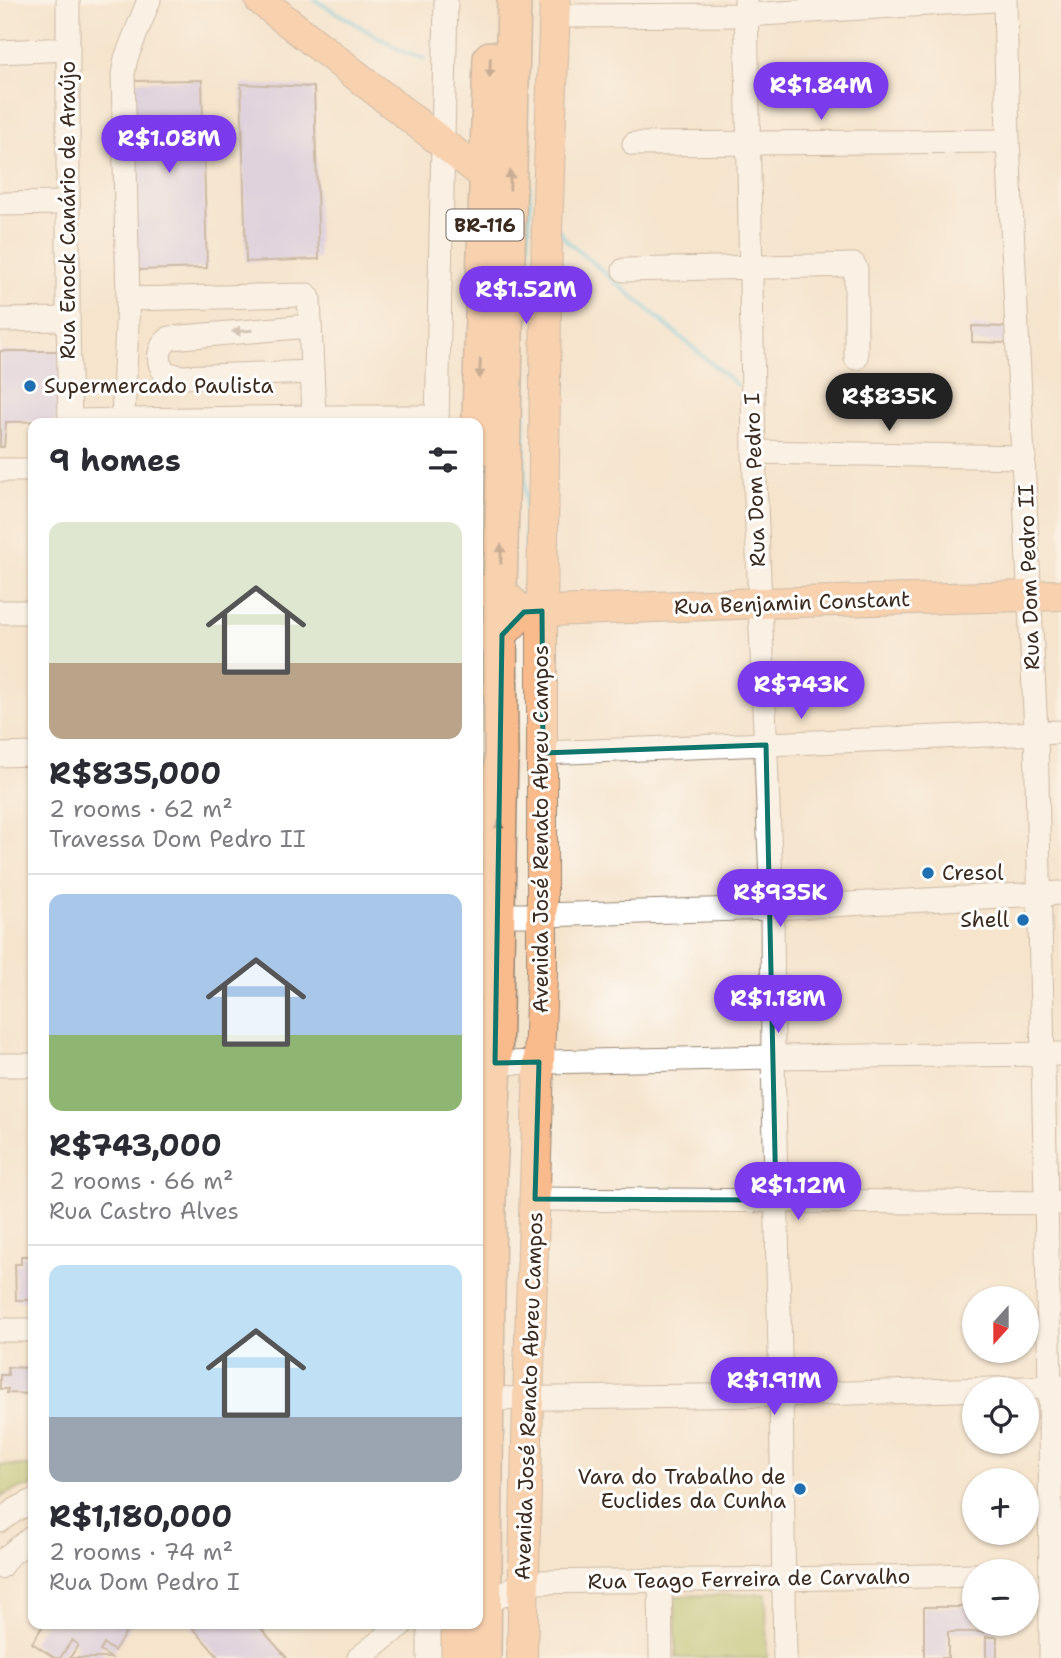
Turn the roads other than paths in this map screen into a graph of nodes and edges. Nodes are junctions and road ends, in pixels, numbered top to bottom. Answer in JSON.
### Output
{"nodes":[{"id":1,"x":68,"y":0,"type":"edge"},
{"id":2,"x":149,"y":0,"type":"edge"},
{"id":3,"x":260,"y":0,"type":"edge"},
{"id":4,"x":446,"y":0,"type":"edge"},
{"id":5,"x":492,"y":0,"type":"edge"},
{"id":6,"x":514,"y":0,"type":"edge"},
{"id":7,"x":995,"y":0,"type":"edge"},
{"id":8,"x":1005,"y":0,"type":"edge"},
{"id":9,"x":746,"y":7,"type":"edge"},
{"id":10,"x":555,"y":8,"type":"edge"},
{"id":11,"x":68,"y":49,"type":"junction"},
{"id":12,"x":0,"y":52,"type":"edge"},
{"id":13,"x":1008,"y":141,"type":"junction"},
{"id":14,"x":443,"y":143,"type":"junction"},
{"id":15,"x":634,"y":144,"type":"dead end"},
{"id":16,"x":748,"y":144,"type":"junction"},
{"id":17,"x":486,"y":177,"type":"junction"},
{"id":18,"x":68,"y":203,"type":"junction"},
{"id":19,"x":0,"y":204,"type":"edge"},
{"id":20,"x":750,"y":267,"type":"junction"},
{"id":21,"x":624,"y":270,"type":"dead end"},
{"id":22,"x":128,"y":299,"type":"junction"},
{"id":23,"x":68,"y":319,"type":"junction"},
{"id":24,"x":0,"y":320,"type":"edge"},
{"id":25,"x":310,"y":326,"type":"junction"},
{"id":26,"x":547,"y":351,"type":"junction"},
{"id":27,"x":505,"y":352,"type":"junction"},
{"id":28,"x":856,"y":358,"type":"dead end"},
{"id":29,"x":312,"y":372,"type":"junction"},
{"id":30,"x":314,"y":417,"type":"junction"},
{"id":31,"x":70,"y":418,"type":"edge"},
{"id":32,"x":123,"y":418,"type":"edge"},
{"id":33,"x":298,"y":418,"type":"edge"},
{"id":34,"x":355,"y":418,"type":"edge"},
{"id":35,"x":437,"y":418,"type":"edge"},
{"id":36,"x":479,"y":418,"type":"edge"},
{"id":37,"x":754,"y":452,"type":"junction"},
{"id":38,"x":1024,"y":457,"type":"junction"},
{"id":39,"x":0,"y":470,"type":"edge"},
{"id":40,"x":28,"y":470,"type":"edge"},
{"id":41,"x":1061,"y":595,"type":"edge"},
{"id":42,"x":1030,"y":596,"type":"junction"},
{"id":43,"x":760,"y":603,"type":"junction"},
{"id":44,"x":0,"y":612,"type":"edge"},
{"id":45,"x":28,"y":612,"type":"edge"},
{"id":46,"x":504,"y":613,"type":"edge"},
{"id":47,"x":1061,"y":732,"type":"edge"},
{"id":48,"x":1036,"y":733,"type":"junction"},
{"id":49,"x":766,"y":745,"type":"junction"},
{"id":50,"x":543,"y":753,"type":"junction"},
{"id":51,"x":28,"y":754,"type":"edge"},
{"id":52,"x":0,"y":755,"type":"edge"},
{"id":53,"x":1050,"y":893,"type":"edge"},
{"id":54,"x":772,"y":908,"type":"junction"},
{"id":55,"x":497,"y":915,"type":"junction"},
{"id":56,"x":542,"y":915,"type":"junction"},
{"id":57,"x":1052,"y":1054,"type":"edge"},
{"id":58,"x":773,"y":1057,"type":"junction"},
{"id":59,"x":539,"y":1062,"type":"junction"},
{"id":60,"x":495,"y":1063,"type":"junction"},
{"id":61,"x":0,"y":1065,"type":"edge"},
{"id":62,"x":28,"y":1065,"type":"edge"},
{"id":63,"x":535,"y":1199,"type":"junction"},
{"id":64,"x":775,"y":1200,"type":"junction"},
{"id":65,"x":1053,"y":1203,"type":"edge"},
{"id":66,"x":0,"y":1329,"type":"edge"},
{"id":67,"x":28,"y":1330,"type":"edge"},
{"id":68,"x":1056,"y":1387,"type":"edge"},
{"id":69,"x":781,"y":1395,"type":"junction"},
{"id":70,"x":486,"y":1399,"type":"junction"},
{"id":71,"x":528,"y":1399,"type":"junction"},
{"id":72,"x":28,"y":1504,"type":"edge"},
{"id":73,"x":483,"y":1520,"type":"edge"},
{"id":74,"x":0,"y":1521,"type":"edge"},
{"id":75,"x":28,"y":1541,"type":"edge"},
{"id":76,"x":483,"y":1562,"type":"edge"},
{"id":77,"x":0,"y":1567,"type":"edge"},
{"id":78,"x":1046,"y":1573,"type":"edge"},
{"id":79,"x":962,"y":1575,"type":"edge"},
{"id":80,"x":783,"y":1579,"type":"junction"},
{"id":81,"x":660,"y":1581,"type":"junction"},
{"id":82,"x":524,"y":1582,"type":"junction"},
{"id":83,"x":483,"y":1603,"type":"edge"},
{"id":84,"x":395,"y":1629,"type":"edge"},
{"id":85,"x":429,"y":1629,"type":"edge"},
{"id":86,"x":458,"y":1629,"type":"edge"},
{"id":87,"x":482,"y":1629,"type":"edge"},
{"id":88,"x":359,"y":1658,"type":"edge"},
{"id":89,"x":429,"y":1658,"type":"edge"},
{"id":90,"x":457,"y":1658,"type":"edge"},
{"id":91,"x":484,"y":1658,"type":"edge"},
{"id":92,"x":522,"y":1658,"type":"edge"},
{"id":93,"x":661,"y":1658,"type":"edge"},
{"id":94,"x":785,"y":1658,"type":"edge"},
{"id":95,"x":1051,"y":1658,"type":"edge"}],
"edges":[{"from":1,"to":11,"type":"street","name":"Rua Enock Canário de Araújo"},
{"from":2,"to":22,"type":"street"},
{"from":3,"to":14,"type":"main road"},
{"from":4,"to":14,"type":"street"},
{"from":5,"to":17,"type":"highway","number":"BR-116","one_way":true},
{"from":27,"to":6,"type":"highway","number":"BR-116","one_way":true},
{"from":7,"to":9,"type":"street"},
{"from":8,"to":13,"type":"street","name":"Rua Dom Pedro II"},
{"from":9,"to":10,"type":"street"},
{"from":9,"to":16,"type":"street","name":"Rua Dom Pedro I"},
{"from":10,"to":26,"type":"main road","name":"Avenida José Renato Abreu Campos"},
{"from":11,"to":12,"type":"street"},
{"from":11,"to":18,"type":"street","name":"Rua Enock Canário de Araújo"},
{"from":13,"to":16,"type":"street"},
{"from":13,"to":38,"type":"street","name":"Rua Dom Pedro II"},
{"from":14,"to":17,"type":"main road"},
{"from":14,"to":35,"type":"street"},
{"from":15,"to":16,"type":"street"},
{"from":16,"to":20,"type":"street","name":"Rua Dom Pedro I"},
{"from":17,"to":36,"type":"highway","number":"BR-116","one_way":true},
{"from":18,"to":19,"type":"street"},
{"from":18,"to":23,"type":"street","name":"Rua Enock Canário de Araújo"},
{"from":20,"to":21,"type":"street"},
{"from":20,"to":28,"type":"street"},
{"from":20,"to":37,"type":"street","name":"Rua Dom Pedro I"},
{"from":22,"to":25,"type":"street"},
{"from":22,"to":32,"type":"street"},
{"from":23,"to":24,"type":"street"},
{"from":23,"to":31,"type":"street","name":"Rua Enock Canário de Araújo"},
{"from":25,"to":29,"type":"street"},
{"from":25,"to":29,"type":"street","one_way":true},
{"from":26,"to":27,"type":"main road"},
{"from":26,"to":46,"type":"main road","name":"Avenida José Renato Abreu Campos"},
{"from":46,"to":27,"type":"highway","number":"BR-116","one_way":true},
{"from":29,"to":30,"type":"street"},
{"from":30,"to":33,"type":"street"},
{"from":30,"to":34,"type":"street"},
{"from":37,"to":38,"type":"street"},
{"from":37,"to":43,"type":"street","name":"Rua Dom Pedro I"},
{"from":38,"to":42,"type":"street","name":"Rua Dom Pedro II"},
{"from":39,"to":40,"type":"street"},
{"from":41,"to":42,"type":"main road","name":"Rua Benjamin Constant"},
{"from":42,"to":43,"type":"main road","name":"Rua Benjamin Constant"},
{"from":42,"to":48,"type":"street","name":"Rua Dom Pedro II"},
{"from":43,"to":46,"type":"main road","name":"Rua Benjamin Constant"},
{"from":43,"to":49,"type":"street","name":"Rua Dom Pedro I"},
{"from":44,"to":45,"type":"street"},
{"from":46,"to":50,"type":"main road","name":"Avenida José Renato Abreu Campos"},
{"from":55,"to":46,"type":"highway","number":"BR-116","one_way":true},
{"from":47,"to":48,"type":"street"},
{"from":48,"to":49,"type":"street"},
{"from":48,"to":53,"type":"street","name":"Rua Dom Pedro II"},
{"from":49,"to":50,"type":"street"},
{"from":49,"to":54,"type":"street","name":"Rua Dom Pedro I"},
{"from":50,"to":56,"type":"main road","name":"Avenida José Renato Abreu Campos"},
{"from":51,"to":52,"type":"street"},
{"from":53,"to":54,"type":"street"},
{"from":53,"to":57,"type":"street","name":"Rua Dom Pedro II"},
{"from":54,"to":56,"type":"street"},
{"from":54,"to":58,"type":"street","name":"Rua Dom Pedro I"},
{"from":55,"to":56,"type":"street"},
{"from":55,"to":60,"type":"highway","number":"BR-116"},
{"from":56,"to":59,"type":"main road","name":"Avenida José Renato Abreu Campos"},
{"from":57,"to":58,"type":"street"},
{"from":57,"to":65,"type":"street","name":"Rua Dom Pedro II"},
{"from":58,"to":59,"type":"street"},
{"from":58,"to":64,"type":"street","name":"Rua Dom Pedro I"},
{"from":59,"to":60,"type":"street"},
{"from":59,"to":63,"type":"main road","name":"Avenida José Renato Abreu Campos"},
{"from":60,"to":70,"type":"highway","number":"BR-116"},
{"from":61,"to":62,"type":"street"},
{"from":63,"to":64,"type":"street"},
{"from":63,"to":71,"type":"main road","name":"Avenida José Renato Abreu Campos"},
{"from":64,"to":65,"type":"street"},
{"from":64,"to":69,"type":"street","name":"Rua Dom Pedro I"},
{"from":65,"to":68,"type":"street","name":"Rua Dom Pedro II"},
{"from":66,"to":67,"type":"street"},
{"from":68,"to":69,"type":"street"},
{"from":68,"to":78,"type":"street","name":"Rua Dom Pedro II"},
{"from":69,"to":71,"type":"street"},
{"from":69,"to":80,"type":"street","name":"Rua Dom Pedro I"},
{"from":70,"to":71,"type":"street"},
{"from":70,"to":73,"type":"highway","number":"BR-116"},
{"from":71,"to":82,"type":"main road","name":"Avenida José Renato Abreu Campos"},
{"from":72,"to":74,"type":"street"},
{"from":75,"to":77,"type":"street"},
{"from":76,"to":82,"type":"street"},
{"from":78,"to":95,"type":"street","name":"Rua Dom Pedro II"},
{"from":79,"to":80,"type":"street","name":"Rua Teago Ferreira de Carvalho"},
{"from":80,"to":81,"type":"street","name":"Rua Teago Ferreira de Carvalho"},
{"from":80,"to":94,"type":"street","name":"Rua Dom Pedro I"},
{"from":81,"to":82,"type":"street","name":"Rua Teago Ferreira de Carvalho"},
{"from":81,"to":93,"type":"street"},
{"from":82,"to":83,"type":"street"},
{"from":82,"to":92,"type":"main road","name":"Avenida José Renato Abreu Campos"},
{"from":84,"to":88,"type":"street"},
{"from":85,"to":89,"type":"street"},
{"from":86,"to":90,"type":"highway"},
{"from":87,"to":91,"type":"highway","number":"BR-116"}]}
